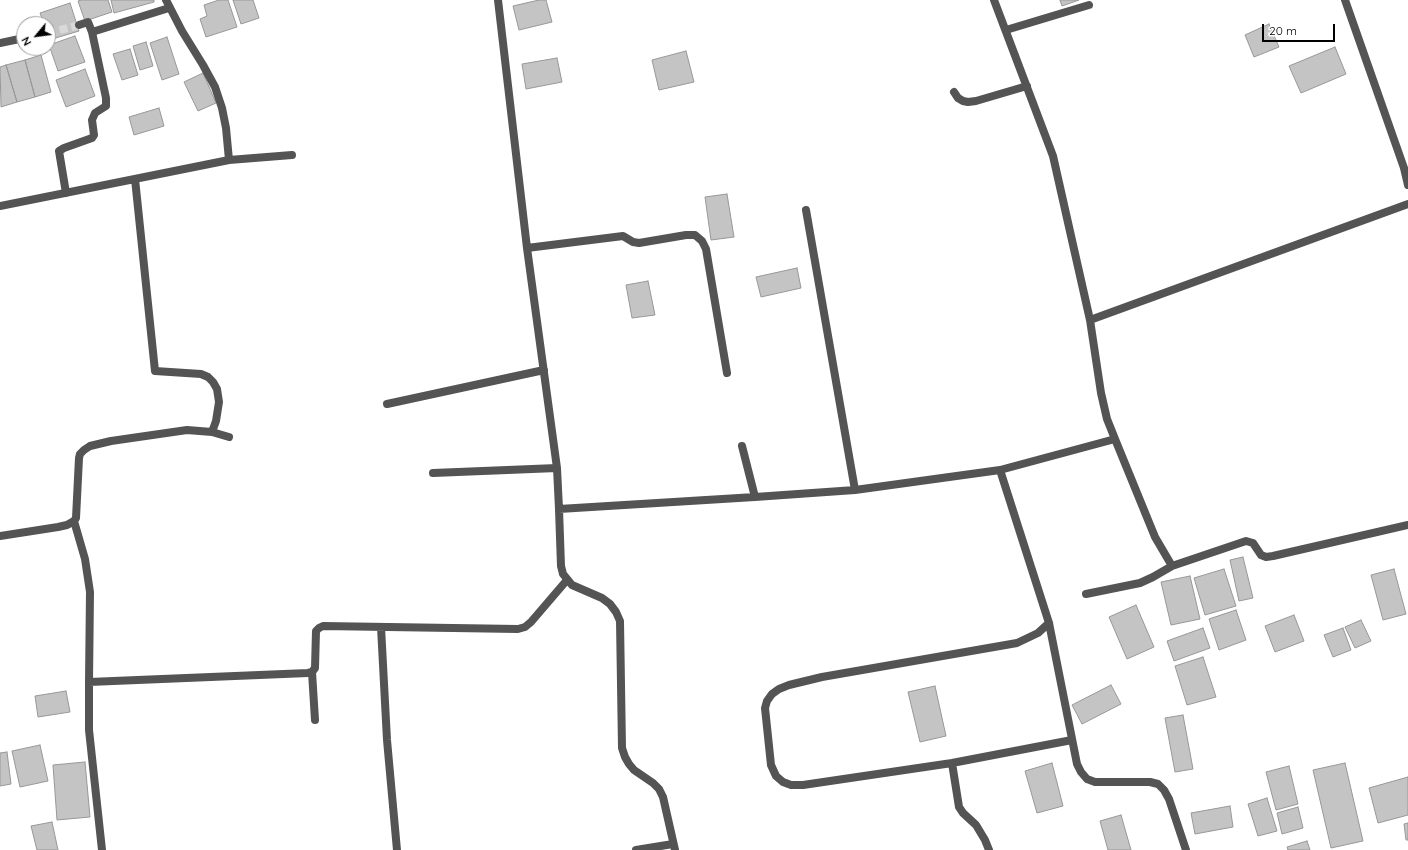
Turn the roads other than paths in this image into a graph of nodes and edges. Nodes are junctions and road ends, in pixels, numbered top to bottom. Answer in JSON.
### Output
{"nodes":[{"id":1,"x":498,"y":0,"type":"edge"},
{"id":2,"x":994,"y":0,"type":"edge"},
{"id":3,"x":1345,"y":0,"type":"edge"},
{"id":4,"x":168,"y":4,"type":"edge"},
{"id":5,"x":1089,"y":5,"type":"dead end"},
{"id":6,"x":79,"y":25,"type":"tunnel mouth"},
{"id":7,"x":1006,"y":30,"type":"junction"},
{"id":8,"x":92,"y":32,"type":"junction"},
{"id":9,"x":16,"y":40,"type":"edge"},
{"id":10,"x":0,"y":43,"type":"edge"},
{"id":11,"x":1027,"y":86,"type":"junction"},
{"id":12,"x":954,"y":92,"type":"dead end"},
{"id":13,"x":292,"y":155,"type":"dead end"},
{"id":14,"x":228,"y":160,"type":"junction"},
{"id":15,"x":1406,"y":168,"type":"edge"},
{"id":16,"x":134,"y":179,"type":"junction"},
{"id":17,"x":1408,"y":185,"type":"edge"},
{"id":18,"x":66,"y":193,"type":"junction"},
{"id":19,"x":1408,"y":204,"type":"edge"},
{"id":20,"x":0,"y":206,"type":"edge"},
{"id":21,"x":806,"y":210,"type":"dead end"},
{"id":22,"x":527,"y":248,"type":"junction"},
{"id":23,"x":1090,"y":320,"type":"junction"},
{"id":24,"x":544,"y":370,"type":"junction"},
{"id":25,"x":727,"y":373,"type":"dead end"},
{"id":26,"x":387,"y":404,"type":"dead end"},
{"id":27,"x":212,"y":432,"type":"junction"},
{"id":28,"x":229,"y":437,"type":"dead end"},
{"id":29,"x":1115,"y":439,"type":"junction"},
{"id":30,"x":742,"y":446,"type":"dead end"},
{"id":31,"x":557,"y":468,"type":"junction"},
{"id":32,"x":1000,"y":470,"type":"junction"},
{"id":33,"x":433,"y":472,"type":"dead end"},
{"id":34,"x":855,"y":490,"type":"junction"},
{"id":35,"x":755,"y":497,"type":"junction"},
{"id":36,"x":559,"y":509,"type":"junction"},
{"id":37,"x":74,"y":521,"type":"junction"},
{"id":38,"x":1408,"y":525,"type":"edge"},
{"id":39,"x":0,"y":536,"type":"edge"},
{"id":40,"x":1172,"y":566,"type":"junction"},
{"id":41,"x":567,"y":580,"type":"junction"},
{"id":42,"x":1086,"y":594,"type":"dead end"},
{"id":43,"x":1050,"y":623,"type":"junction"},
{"id":44,"x":381,"y":627,"type":"junction"},
{"id":45,"x":312,"y":672,"type":"junction"},
{"id":46,"x":89,"y":682,"type":"junction"},
{"id":47,"x":315,"y":720,"type":"dead end"},
{"id":48,"x":1072,"y":740,"type":"junction"},
{"id":49,"x":952,"y":763,"type":"junction"},
{"id":50,"x":674,"y":847,"type":"edge"},
{"id":51,"x":102,"y":850,"type":"edge"},
{"id":52,"x":397,"y":850,"type":"edge"},
{"id":53,"x":636,"y":850,"type":"edge"},
{"id":54,"x":989,"y":850,"type":"edge"},
{"id":55,"x":1186,"y":850,"type":"edge"}],
"edges":[{"from":1,"to":22,"type":"street"},
{"from":2,"to":7,"type":"street"},
{"from":3,"to":15,"type":"street"},
{"from":4,"to":8,"type":"street"},
{"from":4,"to":14,"type":"street"},
{"from":5,"to":7,"type":"street"},
{"from":6,"to":8,"type":"street"},
{"from":7,"to":11,"type":"street"},
{"from":8,"to":18,"type":"street"},
{"from":9,"to":10,"type":"street"},
{"from":11,"to":12,"type":"street"},
{"from":11,"to":23,"type":"street"},
{"from":13,"to":14,"type":"street"},
{"from":14,"to":16,"type":"street"},
{"from":15,"to":17,"type":"street"},
{"from":16,"to":18,"type":"street"},
{"from":16,"to":27,"type":"street"},
{"from":18,"to":20,"type":"street"},
{"from":19,"to":23,"type":"street"},
{"from":21,"to":34,"type":"street"},
{"from":22,"to":24,"type":"street"},
{"from":22,"to":25,"type":"street"},
{"from":23,"to":29,"type":"street"},
{"from":24,"to":26,"type":"street"},
{"from":24,"to":31,"type":"street"},
{"from":27,"to":28,"type":"street"},
{"from":27,"to":37,"type":"street"},
{"from":29,"to":32,"type":"street"},
{"from":29,"to":40,"type":"street"},
{"from":30,"to":35,"type":"street"},
{"from":31,"to":33,"type":"street"},
{"from":31,"to":36,"type":"street"},
{"from":32,"to":34,"type":"street"},
{"from":32,"to":43,"type":"street"},
{"from":34,"to":35,"type":"street"},
{"from":35,"to":36,"type":"street"},
{"from":36,"to":41,"type":"street"},
{"from":37,"to":39,"type":"street"},
{"from":37,"to":46,"type":"street"},
{"from":38,"to":40,"type":"street"},
{"from":40,"to":42,"type":"street"},
{"from":41,"to":44,"type":"street"},
{"from":41,"to":50,"type":"street"},
{"from":43,"to":48,"type":"street"},
{"from":43,"to":49,"type":"street"},
{"from":44,"to":45,"type":"street"},
{"from":44,"to":52,"type":"street"},
{"from":45,"to":46,"type":"street"},
{"from":45,"to":47,"type":"street"},
{"from":46,"to":51,"type":"street"},
{"from":48,"to":49,"type":"street"},
{"from":48,"to":55,"type":"street"},
{"from":49,"to":54,"type":"street"},
{"from":50,"to":53,"type":"street"}]}
